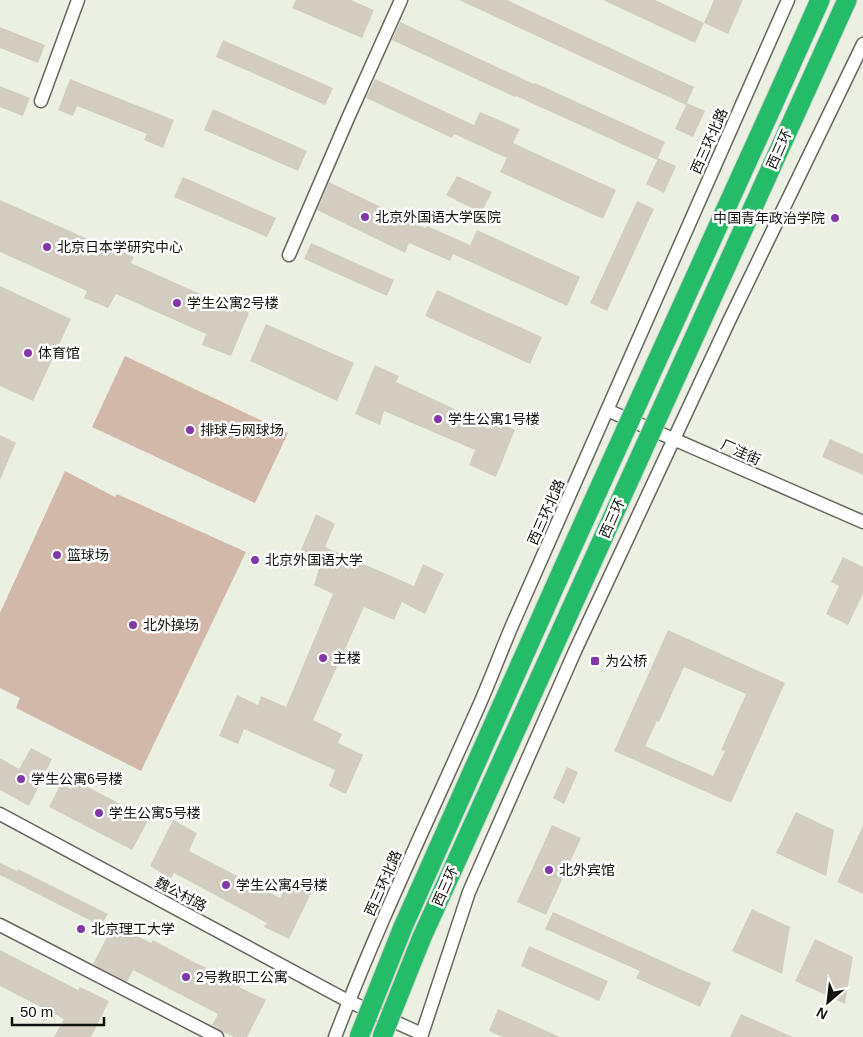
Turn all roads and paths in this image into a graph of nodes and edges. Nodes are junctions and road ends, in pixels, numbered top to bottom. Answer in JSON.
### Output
{"nodes":[{"id":1,"x":78,"y":0,"type":"edge"},
{"id":2,"x":401,"y":0,"type":"edge"},
{"id":3,"x":788,"y":0,"type":"edge"},
{"id":4,"x":820,"y":0,"type":"edge"},
{"id":5,"x":847,"y":0,"type":"edge"},
{"id":6,"x":863,"y":44,"type":"edge"},
{"id":7,"x":41,"y":101,"type":"dead end"},
{"id":8,"x":289,"y":255,"type":"dead end"},
{"id":9,"x":607,"y":410,"type":"junction"},
{"id":10,"x":675,"y":439,"type":"junction"},
{"id":11,"x":863,"y":522,"type":"edge"},
{"id":12,"x":0,"y":814,"type":"edge"},
{"id":13,"x":0,"y":925,"type":"edge"},
{"id":14,"x":348,"y":1001,"type":"junction"},
{"id":15,"x":421,"y":1036,"type":"edge"},
{"id":16,"x":216,"y":1037,"type":"edge"},
{"id":17,"x":335,"y":1037,"type":"edge"},
{"id":18,"x":359,"y":1037,"type":"edge"},
{"id":19,"x":382,"y":1037,"type":"edge"}],
"edges":[{"from":1,"to":7,"type":"street"},
{"from":2,"to":8,"type":"street"},
{"from":3,"to":9,"type":"street","name":"西三环北路"},
{"from":4,"to":18,"type":"highway","name":"西三环","bridge":true},
{"from":5,"to":19,"type":"highway","name":"西三环","bridge":true},
{"from":6,"to":10,"type":"street"},
{"from":9,"to":10,"type":"street","name":"厂洼街"},
{"from":9,"to":14,"type":"street","name":"西三环北路"},
{"from":10,"to":11,"type":"street","name":"厂洼街"},
{"from":10,"to":15,"type":"street"},
{"from":12,"to":14,"type":"street","name":"魏公村路"},
{"from":13,"to":16,"type":"street"},
{"from":14,"to":15,"type":"street","name":"魏公村路"},
{"from":14,"to":17,"type":"street","name":"西三环北路"}]}
